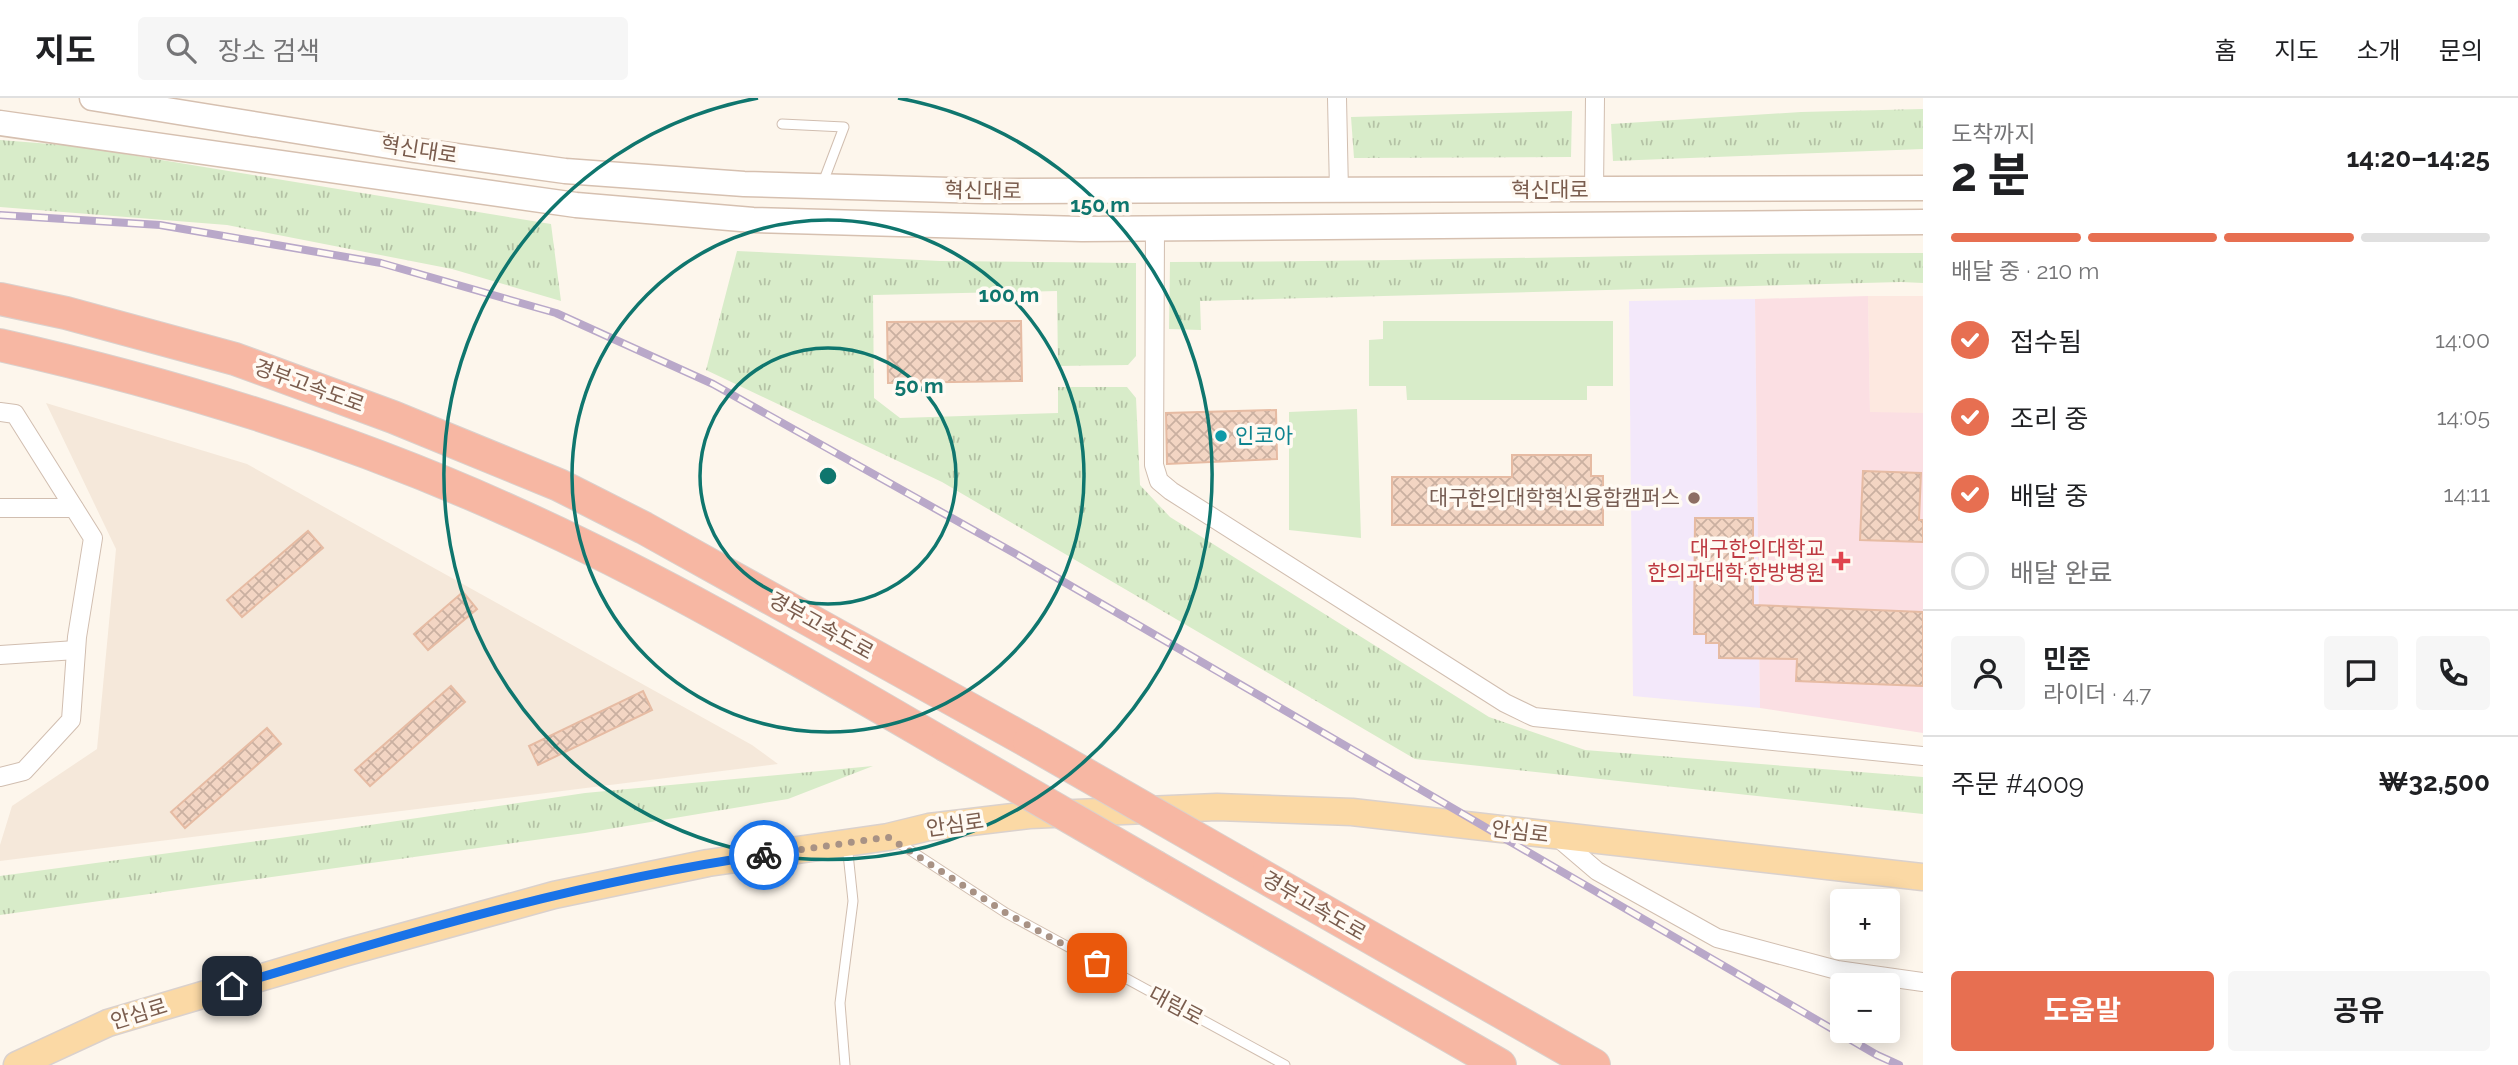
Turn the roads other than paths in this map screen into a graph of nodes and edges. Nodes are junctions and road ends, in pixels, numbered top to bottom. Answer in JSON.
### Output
{"nodes":[{"id":1,"x":92,"y":98,"type":"edge"},
{"id":2,"x":1337,"y":98,"type":"edge"},
{"id":3,"x":1595,"y":98,"type":"edge"},
{"id":4,"x":156,"y":103,"type":"edge"},
{"id":5,"x":0,"y":123,"type":"edge"},
{"id":6,"x":782,"y":124,"type":"dead end"},
{"id":7,"x":822,"y":187,"type":"junction"},
{"id":8,"x":1923,"y":188,"type":"edge"},
{"id":9,"x":1594,"y":190,"type":"junction"},
{"id":10,"x":1339,"y":191,"type":"junction"},
{"id":11,"x":1923,"y":222,"type":"edge"},
{"id":12,"x":1155,"y":228,"type":"junction"},
{"id":13,"x":0,"y":299,"type":"edge"},
{"id":14,"x":0,"y":345,"type":"edge"},
{"id":15,"x":0,"y":412,"type":"edge"},
{"id":16,"x":0,"y":508,"type":"edge"},
{"id":17,"x":74,"y":508,"type":"junction"},
{"id":18,"x":76,"y":650,"type":"junction"},
{"id":19,"x":0,"y":655,"type":"edge"},
{"id":20,"x":1923,"y":756,"type":"edge"},
{"id":21,"x":0,"y":777,"type":"edge"},
{"id":22,"x":1556,"y":836,"type":"junction"},
{"id":23,"x":888,"y":837,"type":"junction"},
{"id":24,"x":847,"y":843,"type":"junction"},
{"id":25,"x":1923,"y":877,"type":"edge"},
{"id":26,"x":1923,"y":982,"type":"edge"},
{"id":27,"x":17,"y":1065,"type":"edge"},
{"id":28,"x":845,"y":1065,"type":"edge"},
{"id":29,"x":1285,"y":1065,"type":"edge"},
{"id":30,"x":1500,"y":1065,"type":"edge"},
{"id":31,"x":1594,"y":1065,"type":"edge"}],
"edges":[{"from":1,"to":4,"type":"main road","name":"혁신대로"},
{"from":2,"to":10,"type":"street"},
{"from":3,"to":9,"type":"street"},
{"from":4,"to":7,"type":"main road","name":"혁신대로"},
{"from":5,"to":12,"type":"main road"},
{"from":6,"to":7,"type":"lane"},
{"from":7,"to":10,"type":"main road","name":"혁신대로"},
{"from":8,"to":9,"type":"main road","name":"혁신대로"},
{"from":9,"to":10,"type":"main road","name":"혁신대로"},
{"from":11,"to":12,"type":"main road"},
{"from":12,"to":20,"type":"street"},
{"from":13,"to":31,"type":"highway","name":"경부고속도로","bridge":true},
{"from":14,"to":30,"type":"highway","name":"경부고속도로","bridge":true},
{"from":15,"to":17,"type":"street"},
{"from":16,"to":17,"type":"street"},
{"from":17,"to":18,"type":"street"},
{"from":18,"to":19,"type":"street"},
{"from":18,"to":21,"type":"street"},
{"from":22,"to":23,"type":"main road","name":"안심로"},
{"from":22,"to":25,"type":"main road","name":"안심로"},
{"from":22,"to":26,"type":"street"},
{"from":23,"to":24,"type":"main road","name":"안심로"},
{"from":23,"to":29,"type":"lane","name":"대림로"},
{"from":24,"to":27,"type":"main road","name":"안심로"},
{"from":24,"to":28,"type":"lane"}]}
